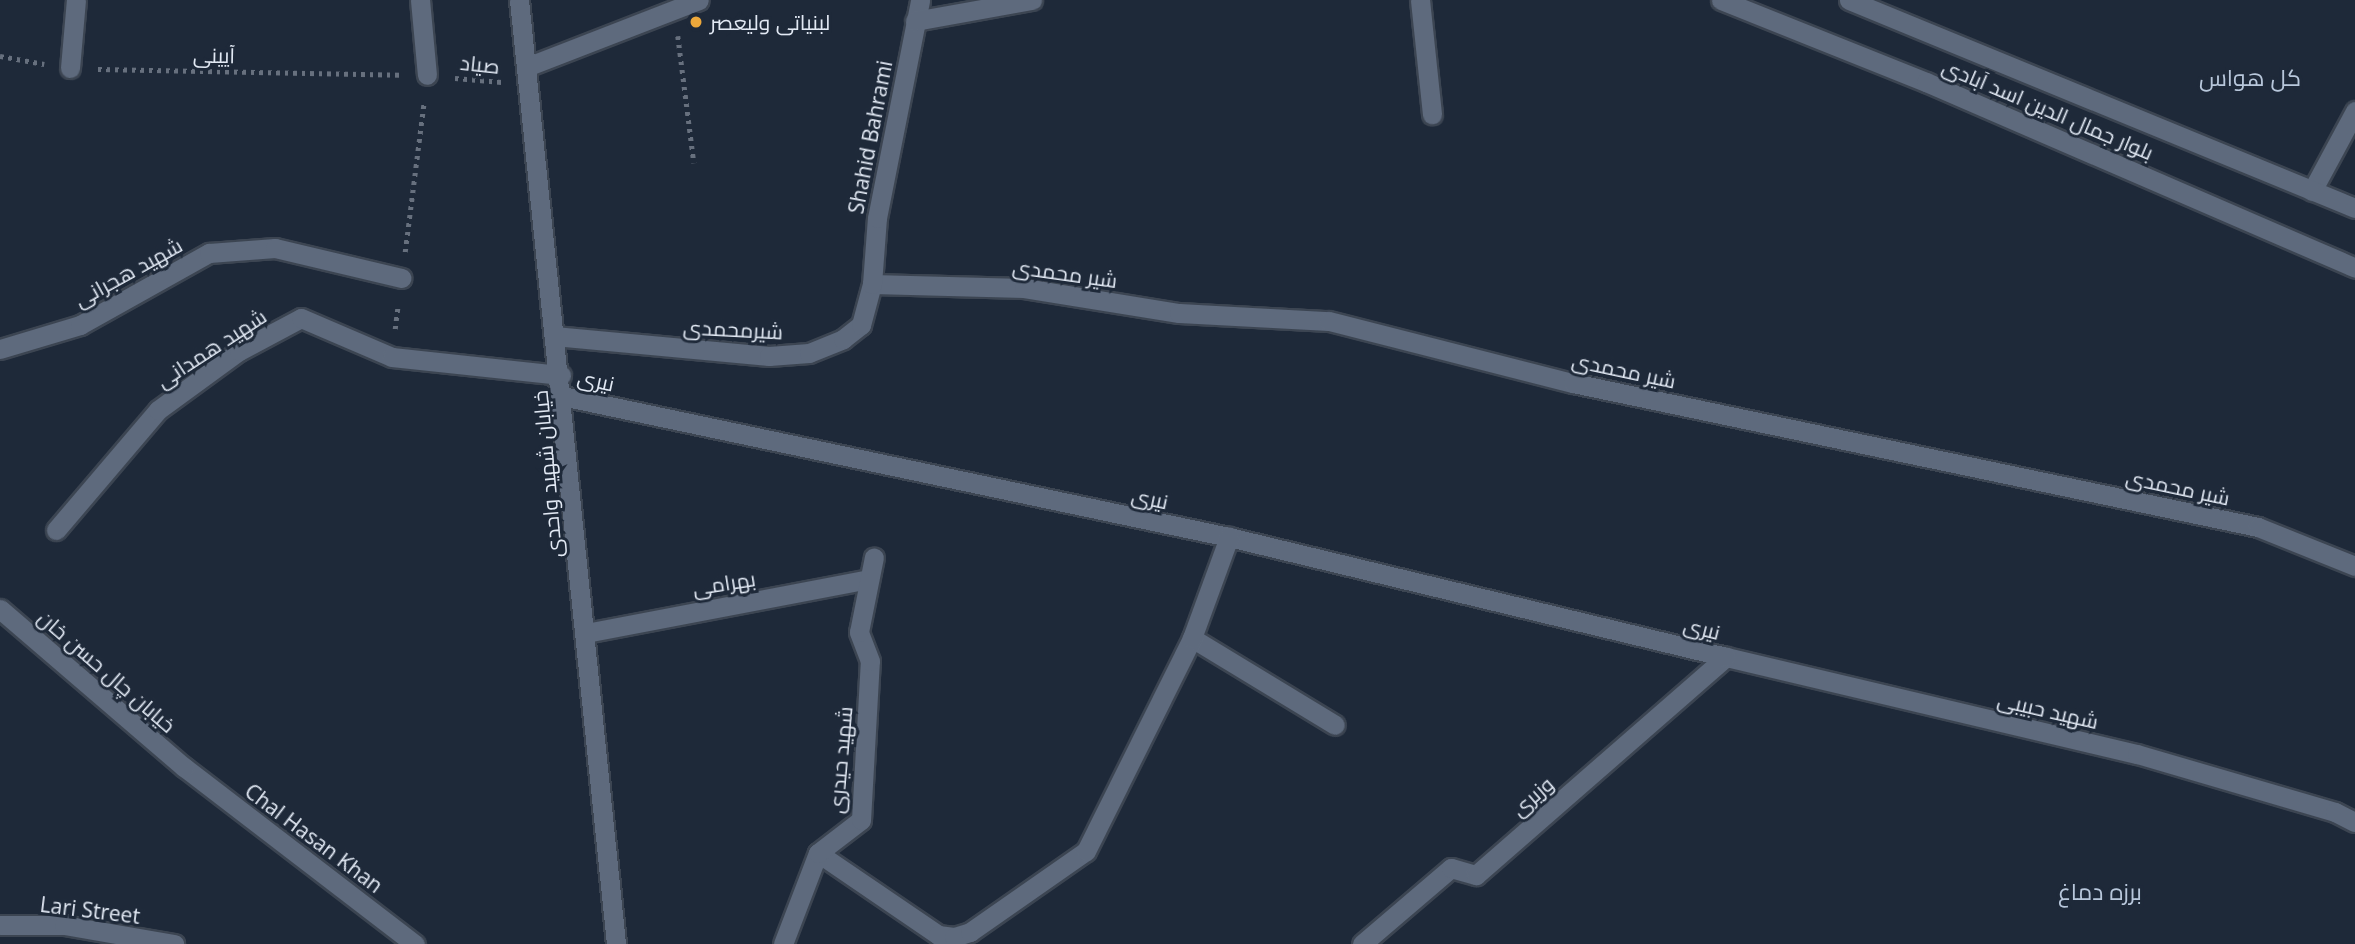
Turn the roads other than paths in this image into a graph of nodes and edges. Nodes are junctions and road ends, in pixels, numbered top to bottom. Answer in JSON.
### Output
{"nodes":[{"id":1,"x":76,"y":0,"type":"edge"},
{"id":2,"x":420,"y":0,"type":"edge"},
{"id":3,"x":519,"y":0,"type":"edge"},
{"id":4,"x":699,"y":0,"type":"edge"},
{"id":5,"x":920,"y":0,"type":"edge"},
{"id":6,"x":1032,"y":0,"type":"edge"},
{"id":7,"x":1420,"y":0,"type":"edge"},
{"id":8,"x":1721,"y":0,"type":"edge"},
{"id":9,"x":1849,"y":0,"type":"edge"},
{"id":10,"x":915,"y":21,"type":"junction"},
{"id":11,"x":70,"y":68,"type":"road end"},
{"id":12,"x":427,"y":75,"type":"road end"},
{"id":13,"x":530,"y":76,"type":"junction"},
{"id":14,"x":2355,"y":111,"type":"edge"},
{"id":15,"x":1432,"y":114,"type":"dead end"},
{"id":16,"x":2312,"y":191,"type":"junction"},
{"id":17,"x":2355,"y":208,"type":"edge"},
{"id":18,"x":2355,"y":268,"type":"edge"},
{"id":19,"x":402,"y":278,"type":"road end"},
{"id":20,"x":872,"y":285,"type":"junction"},
{"id":21,"x":554,"y":337,"type":"junction"},
{"id":22,"x":0,"y":349,"type":"edge"},
{"id":23,"x":561,"y":375,"type":"junction"},
{"id":24,"x":562,"y":396,"type":"junction"},
{"id":25,"x":56,"y":530,"type":"dead end"},
{"id":26,"x":1228,"y":537,"type":"junction"},
{"id":27,"x":874,"y":557,"type":"dead end"},
{"id":28,"x":2355,"y":566,"type":"edge"},
{"id":29,"x":869,"y":579,"type":"junction"},
{"id":30,"x":0,"y":609,"type":"edge"},
{"id":31,"x":586,"y":633,"type":"junction"},
{"id":32,"x":1192,"y":638,"type":"junction"},
{"id":33,"x":1726,"y":657,"type":"junction"},
{"id":34,"x":1335,"y":725,"type":"dead end"},
{"id":35,"x":184,"y":767,"type":"joint"},
{"id":36,"x":2355,"y":822,"type":"edge"},
{"id":37,"x":818,"y":853,"type":"junction"},
{"id":38,"x":0,"y":925,"type":"edge"},
{"id":39,"x":174,"y":944,"type":"edge"},
{"id":40,"x":415,"y":944,"type":"edge"},
{"id":41,"x":616,"y":944,"type":"edge"},
{"id":42,"x":783,"y":944,"type":"edge"},
{"id":43,"x":1362,"y":944,"type":"edge"}],
"edges":[{"from":1,"to":11,"type":"street"},
{"from":2,"to":12,"type":"street"},
{"from":3,"to":13,"type":"street","name":"خیابان شهید واحدی"},
{"from":4,"to":13,"type":"street"},
{"from":5,"to":10,"type":"street","name":"Shahid Bahrami"},
{"from":6,"to":10,"type":"street"},
{"from":7,"to":15,"type":"street"},
{"from":8,"to":18,"type":"street","name":"بلوار جمال الدین اسد آبادی"},
{"from":9,"to":16,"type":"street","name":"بلوار جمال الدین اسد آبادی"},
{"from":10,"to":20,"type":"street","name":"Shahid Bahrami"},
{"from":13,"to":21,"type":"street","name":"خیابان شهید واحدی"},
{"from":14,"to":16,"type":"street"},
{"from":16,"to":17,"type":"street","name":"بلوار جمال الدین اسد آبادی"},
{"from":19,"to":22,"type":"street","name":"شهید هجرانی"},
{"from":20,"to":21,"type":"street","name":"شیرمحمدی"},
{"from":20,"to":28,"type":"street","name":"شیر محمدی"},
{"from":21,"to":23,"type":"street","name":"خیابان شهید واحدی"},
{"from":23,"to":24,"type":"street","name":"خیابان شهید واحدی"},
{"from":23,"to":25,"type":"street","name":"شهید همدانی"},
{"from":24,"to":26,"type":"street","name":"نیری"},
{"from":24,"to":31,"type":"street","name":"خیابان شهید واحدی"},
{"from":26,"to":32,"type":"street"},
{"from":26,"to":33,"type":"street","name":"نیری"},
{"from":27,"to":29,"type":"street","name":"شهید حیدری"},
{"from":29,"to":31,"type":"street","name":"بهرامی"},
{"from":29,"to":37,"type":"street","name":"شهید حیدری"},
{"from":30,"to":35,"type":"street","name":"خیابان چال حسن خان"},
{"from":31,"to":41,"type":"street","name":"خیابان شهید واحدی"},
{"from":32,"to":34,"type":"street"},
{"from":32,"to":37,"type":"street"},
{"from":33,"to":36,"type":"street","name":"شهید حبیبی"},
{"from":33,"to":43,"type":"street","name":"وزیری"},
{"from":35,"to":40,"type":"street","name":"Chal Hasan Khan"},
{"from":37,"to":42,"type":"street"},
{"from":38,"to":39,"type":"street","name":"Lari Street"}]}
